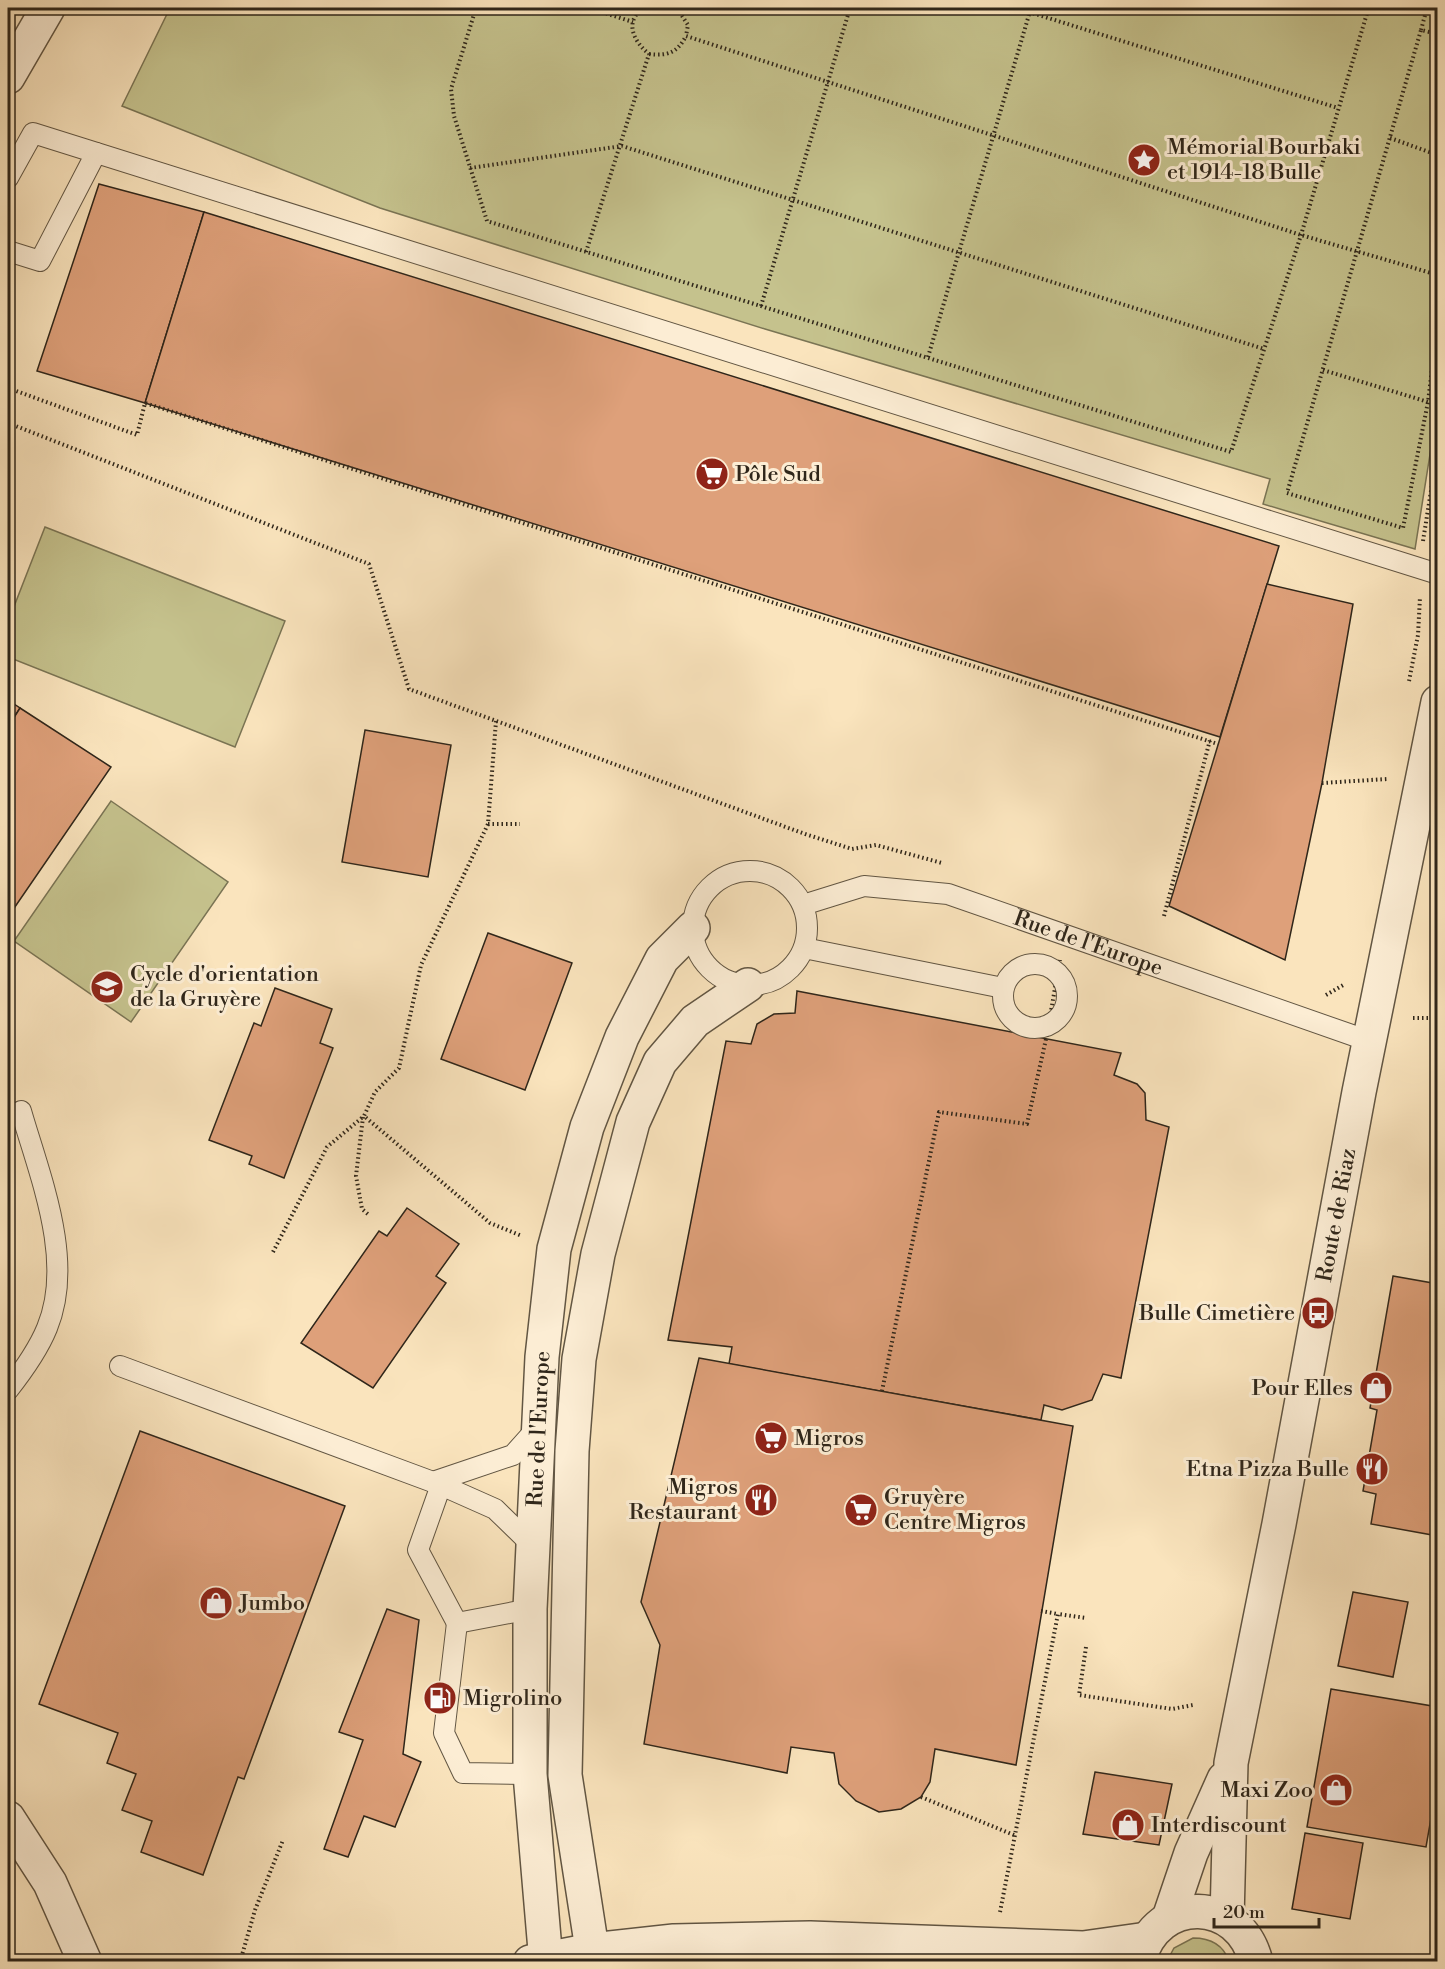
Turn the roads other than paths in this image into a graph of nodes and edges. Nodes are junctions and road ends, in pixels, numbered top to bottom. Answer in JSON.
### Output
{"nodes":[{"id":1,"x":48,"y":8,"type":"edge"},
{"id":2,"x":8,"y":77,"type":"edge"},
{"id":3,"x":96,"y":153,"type":"junction"},
{"id":4,"x":8,"y":178,"type":"edge"},
{"id":5,"x":8,"y":251,"type":"edge"},
{"id":6,"x":1430,"y":571,"type":"edge"},
{"id":7,"x":1423,"y":696,"type":"edge"},
{"id":8,"x":803,"y":905,"type":"junction"},
{"id":9,"x":693,"y":928,"type":"junction"},
{"id":10,"x":804,"y":948,"type":"junction"},
{"id":11,"x":748,"y":985,"type":"junction"},
{"id":12,"x":1003,"y":988,"type":"dead end"},
{"id":13,"x":1369,"y":1041,"type":"junction"},
{"id":14,"x":21,"y":1112,"type":"dead end"},
{"id":15,"x":120,"y":1366,"type":"dead end"},
{"id":16,"x":8,"y":1390,"type":"edge"},
{"id":17,"x":538,"y":1427,"type":"junction"},
{"id":18,"x":437,"y":1483,"type":"junction"},
{"id":19,"x":532,"y":1545,"type":"junction"},
{"id":20,"x":530,"y":1609,"type":"junction"},
{"id":21,"x":457,"y":1623,"type":"junction"},
{"id":22,"x":1231,"y":1763,"type":"junction"},
{"id":23,"x":530,"y":1774,"type":"junction"},
{"id":24,"x":8,"y":1818,"type":"edge"},
{"id":25,"x":1227,"y":1918,"type":"junction"},
{"id":26,"x":1152,"y":1940,"type":"edge"},
{"id":27,"x":1254,"y":1955,"type":"edge"},
{"id":28,"x":593,"y":1956,"type":"edge"},
{"id":29,"x":85,"y":1959,"type":"edge"},
{"id":30,"x":541,"y":1960,"type":"edge"},
{"id":31,"x":1283,"y":1962,"type":"edge"}],
"edges":[{"from":1,"to":2,"type":"street"},
{"from":3,"to":4,"type":"lane"},
{"from":3,"to":5,"type":"lane"},
{"from":3,"to":6,"type":"lane"},
{"from":7,"to":13,"type":"street","name":"Route de Riaz"},
{"from":8,"to":9,"type":"lane"},
{"from":8,"to":10,"type":"lane"},
{"from":8,"to":13,"type":"lane","name":"Rue de l'Europe"},
{"from":9,"to":11,"type":"lane"},
{"from":9,"to":17,"type":"street","name":"Rue de l'Europe"},
{"from":10,"to":11,"type":"lane"},
{"from":10,"to":12,"type":"lane"},
{"from":11,"to":28,"type":"street","name":"Rue de l'Europe"},
{"from":13,"to":22,"type":"street","name":"Route de Riaz"},
{"from":14,"to":16,"type":"lane"},
{"from":15,"to":18,"type":"lane"},
{"from":17,"to":18,"type":"lane"},
{"from":17,"to":19,"type":"street","name":"Rue de l'Europe"},
{"from":18,"to":19,"type":"lane"},
{"from":18,"to":21,"type":"lane"},
{"from":19,"to":20,"type":"street","name":"Rue de l'Europe"},
{"from":20,"to":21,"type":"lane"},
{"from":20,"to":23,"type":"street","name":"Rue de l'Europe"},
{"from":21,"to":23,"type":"lane"},
{"from":22,"to":25,"type":"street","name":"Route de Riaz"},
{"from":22,"to":26,"type":"street","name":"Route de Riaz"},
{"from":23,"to":30,"type":"street","name":"Rue de l'Europe"},
{"from":24,"to":29,"type":"street"},
{"from":25,"to":26,"type":"street"},
{"from":25,"to":27,"type":"street"},
{"from":26,"to":28,"type":"street"},
{"from":27,"to":31,"type":"street"},
{"from":28,"to":30,"type":"street"}]}
